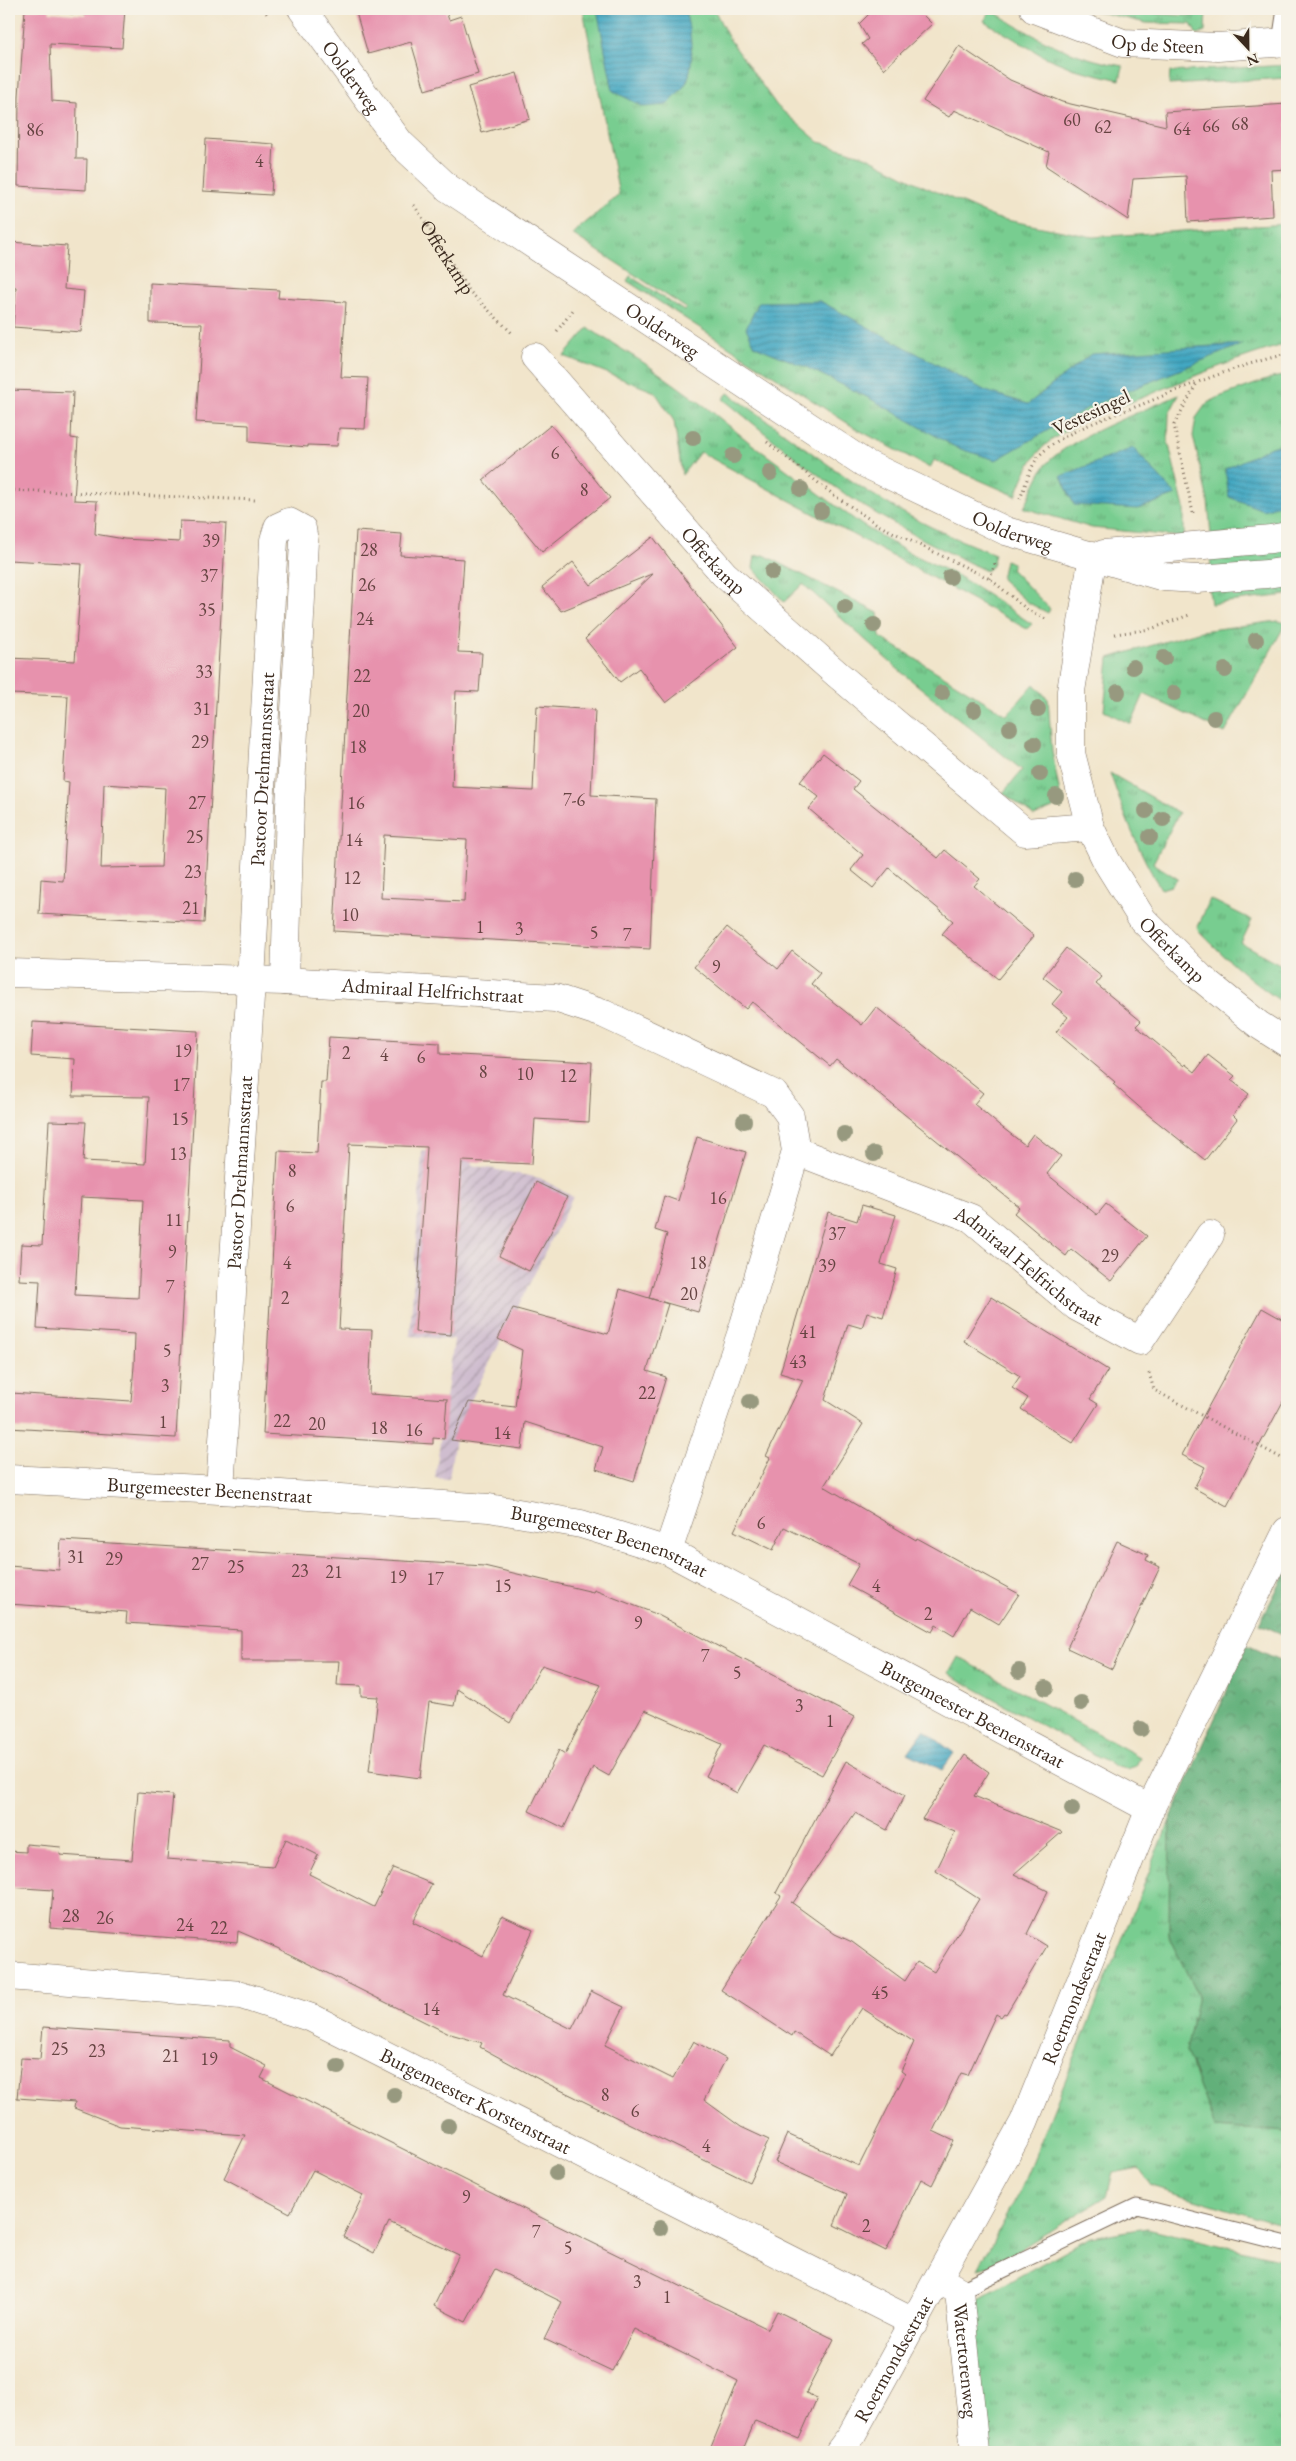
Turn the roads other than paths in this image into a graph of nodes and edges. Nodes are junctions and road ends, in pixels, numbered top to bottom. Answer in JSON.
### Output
{"nodes":[{"id":1,"x":302,"y":9,"type":"edge"},
{"id":2,"x":1034,"y":9,"type":"edge"},
{"id":3,"x":1285,"y":9,"type":"edge"},
{"id":4,"x":1284,"y":42,"type":"edge"},
{"id":5,"x":535,"y":357,"type":"road end"},
{"id":6,"x":1287,"y":536,"type":"edge"},
{"id":7,"x":1093,"y":555,"type":"junction"},
{"id":8,"x":1287,"y":571,"type":"edge"},
{"id":9,"x":1090,"y":827,"type":"junction"},
{"id":10,"x":9,"y":973,"type":"edge"},
{"id":11,"x":251,"y":981,"type":"junction"},
{"id":12,"x":285,"y":981,"type":"junction"},
{"id":13,"x":1287,"y":1043,"type":"edge"},
{"id":14,"x":796,"y":1151,"type":"junction"},
{"id":15,"x":1210,"y":1236,"type":"dead end"},
{"id":16,"x":9,"y":1479,"type":"edge"},
{"id":17,"x":220,"y":1490,"type":"junction"},
{"id":18,"x":1287,"y":1531,"type":"edge"},
{"id":19,"x":668,"y":1551,"type":"junction"},
{"id":20,"x":1150,"y":1809,"type":"junction"},
{"id":21,"x":9,"y":1976,"type":"edge"},
{"id":22,"x":1287,"y":2244,"type":"edge"},
{"id":23,"x":948,"y":2285,"type":"junction"},
{"id":24,"x":915,"y":2322,"type":"junction"},
{"id":25,"x":838,"y":2452,"type":"edge"},
{"id":26,"x":976,"y":2452,"type":"edge"}],
"edges":[{"from":1,"to":7,"type":"street","name":"Oolderweg"},
{"from":2,"to":4,"type":"street","name":"Op de Steen"},
{"from":3,"to":4,"type":"lane"},
{"from":5,"to":9,"type":"street","name":"Offerkamp"},
{"from":6,"to":7,"type":"street","name":"Oolderweg"},
{"from":7,"to":8,"type":"street","name":"Oolderweg"},
{"from":7,"to":9,"type":"street","name":"Offerkamp"},
{"from":9,"to":13,"type":"street","name":"Offerkamp"},
{"from":10,"to":11,"type":"street","name":"Admiraal Helfrichstraat"},
{"from":11,"to":12,"type":"street","name":"Admiraal Helfrichstraat"},
{"from":11,"to":12,"type":"street","name":"Pastoor Drehmannsstraat"},
{"from":11,"to":17,"type":"street","name":"Pastoor Drehmannsstraat"},
{"from":12,"to":14,"type":"street","name":"Admiraal Helfrichstraat"},
{"from":14,"to":15,"type":"street","name":"Admiraal Helfrichstraat"},
{"from":14,"to":19,"type":"street","name":"Admiraal Helfrichstraat"},
{"from":16,"to":17,"type":"street","name":"Burgemeester Beenenstraat"},
{"from":17,"to":19,"type":"street","name":"Burgemeester Beenenstraat"},
{"from":18,"to":20,"type":"street","name":"Roermondsestraat"},
{"from":19,"to":20,"type":"street","name":"Burgemeester Beenenstraat"},
{"from":20,"to":23,"type":"street","name":"Roermondsestraat"},
{"from":21,"to":24,"type":"street","name":"Burgemeester Korstenstraat"},
{"from":22,"to":23,"type":"lane"},
{"from":23,"to":24,"type":"street","name":"Roermondsestraat"},
{"from":23,"to":26,"type":"street","name":"Watertorenweg"},
{"from":24,"to":25,"type":"street","name":"Roermondsestraat"}]}
